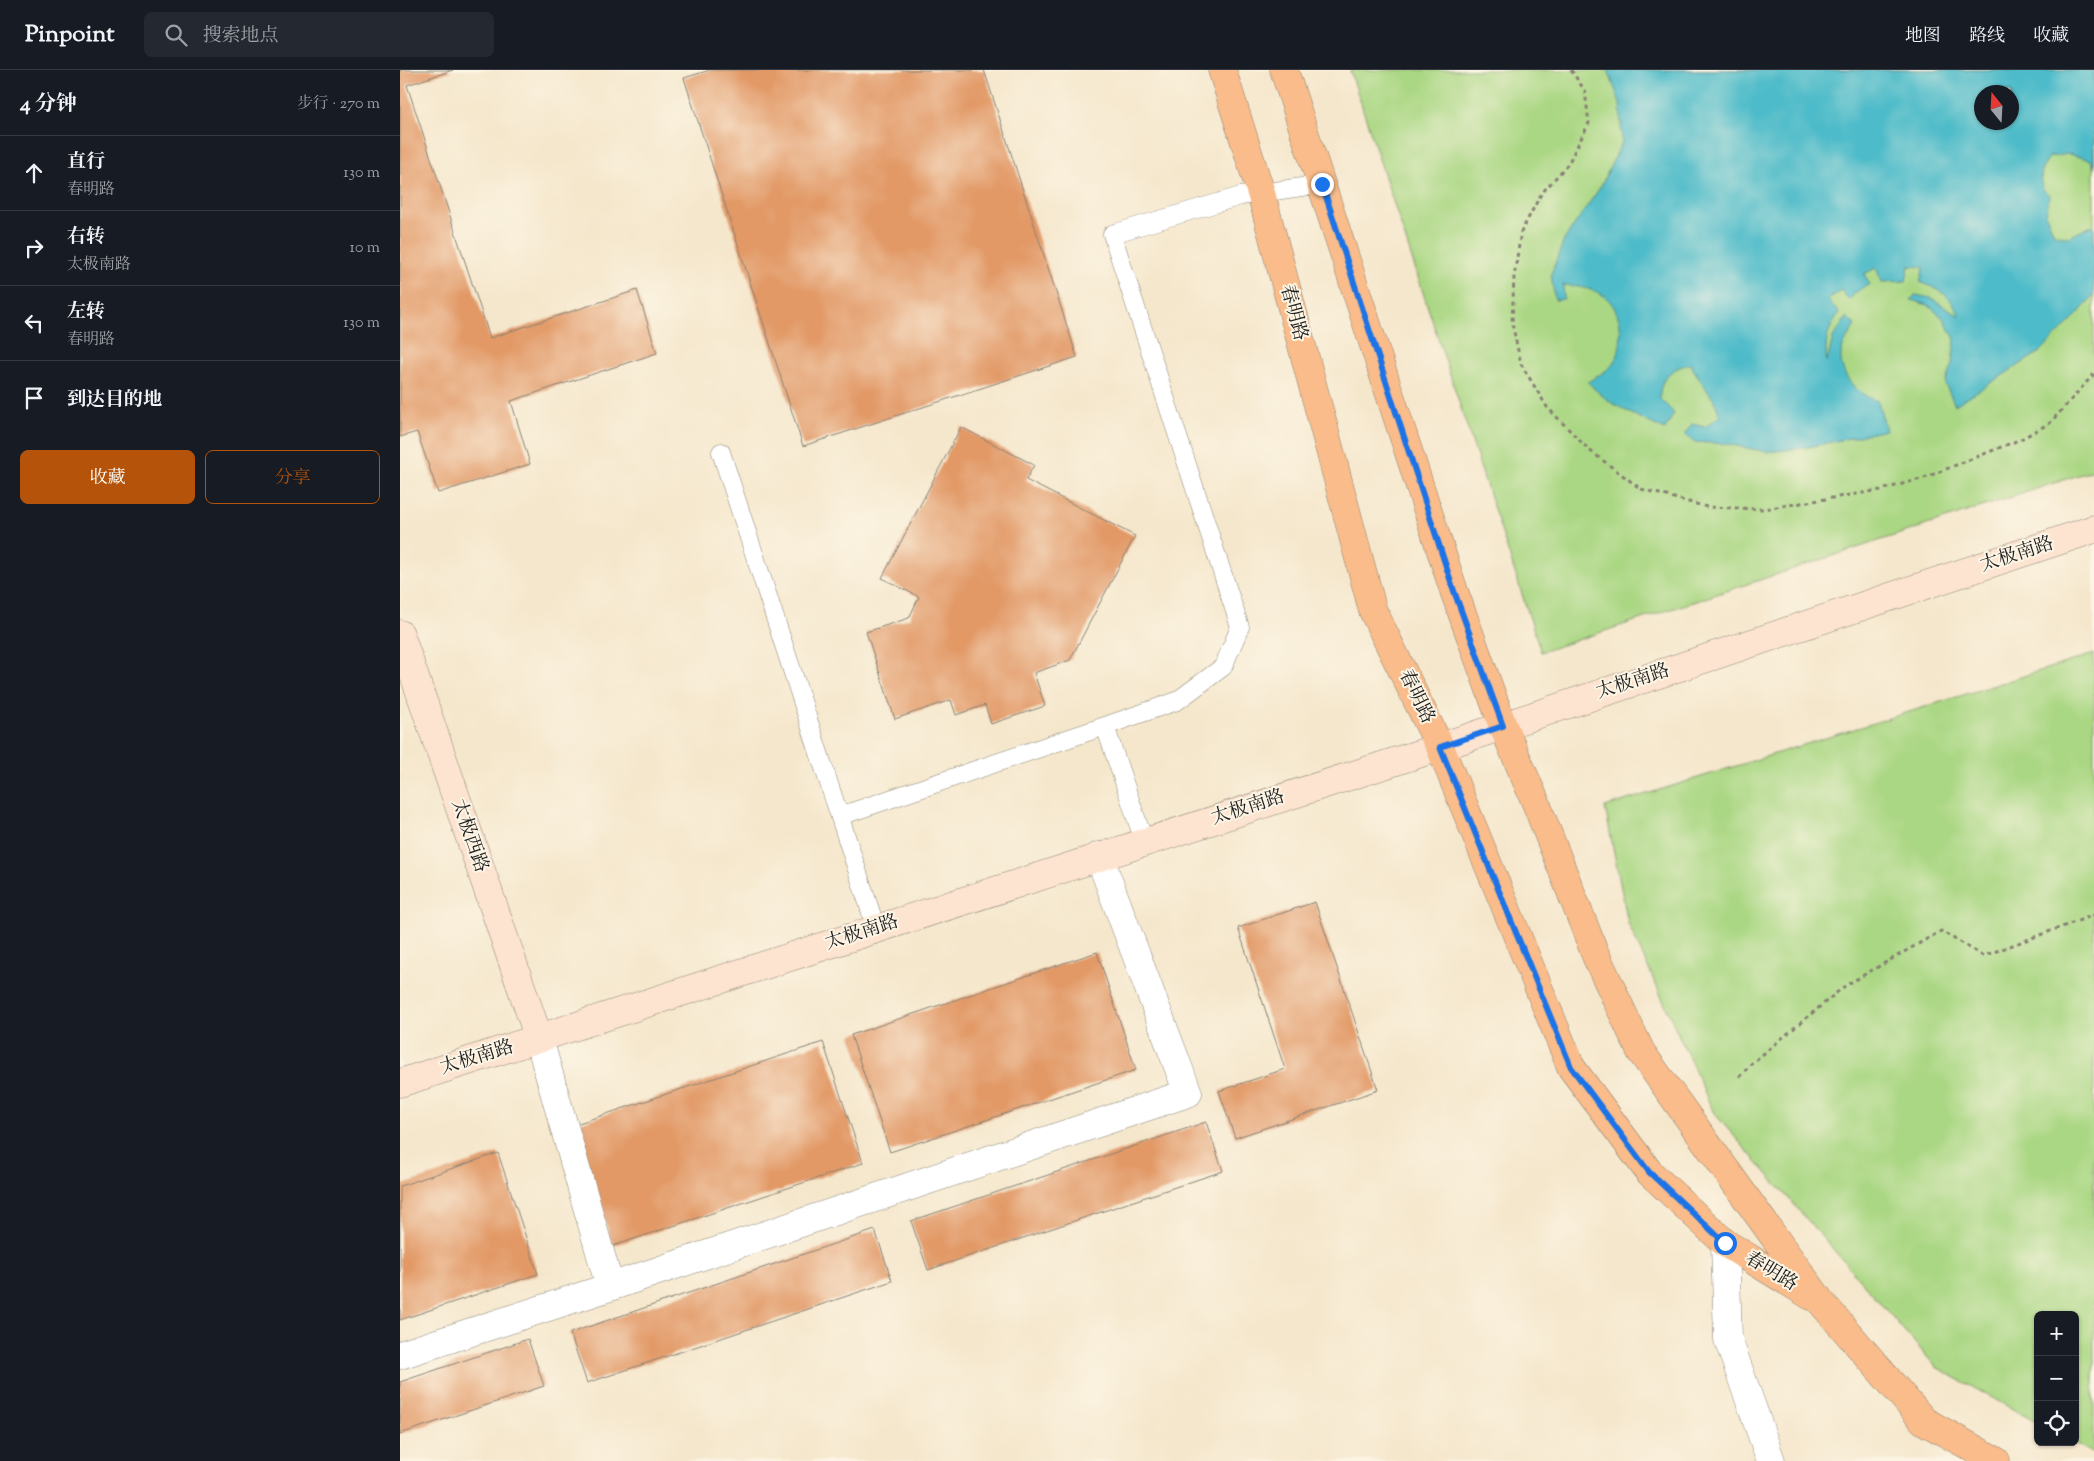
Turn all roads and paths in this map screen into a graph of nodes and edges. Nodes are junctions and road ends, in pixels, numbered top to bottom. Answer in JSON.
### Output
{"nodes":[{"id":1,"x":1222,"y":70,"type":"edge"},
{"id":2,"x":1284,"y":70,"type":"edge"},
{"id":3,"x":1572,"y":70,"type":"edge"},
{"id":4,"x":1322,"y":184,"type":"junction"},
{"id":5,"x":1261,"y":192,"type":"junction"},
{"id":6,"x":2094,"y":374,"type":"edge"},
{"id":7,"x":721,"y":452,"type":"dead end"},
{"id":8,"x":2094,"y":529,"type":"edge"},
{"id":9,"x":400,"y":634,"type":"edge"},
{"id":10,"x":1105,"y":726,"type":"junction"},
{"id":11,"x":1503,"y":726,"type":"junction"},
{"id":12,"x":1440,"y":747,"type":"junction"},
{"id":13,"x":840,"y":816,"type":"junction"},
{"id":14,"x":1144,"y":841,"type":"junction"},
{"id":15,"x":1099,"y":856,"type":"junction"},
{"id":16,"x":2094,"y":915,"type":"edge"},
{"id":17,"x":876,"y":928,"type":"junction"},
{"id":18,"x":539,"y":1039,"type":"junction"},
{"id":19,"x":1739,"y":1078,"type":"dead end"},
{"id":20,"x":400,"y":1083,"type":"edge"},
{"id":21,"x":1725,"y":1243,"type":"junction"},
{"id":22,"x":610,"y":1287,"type":"junction"},
{"id":23,"x":1821,"y":1302,"type":"junction"},
{"id":24,"x":400,"y":1354,"type":"edge"},
{"id":25,"x":1771,"y":1461,"type":"edge"},
{"id":26,"x":1996,"y":1461,"type":"edge"}],
"edges":[{"from":1,"to":5,"type":"main road","name":"春明路"},
{"from":2,"to":4,"type":"main road","name":"春明路"},
{"from":3,"to":6,"type":"path"},
{"from":4,"to":5,"type":"lane"},
{"from":4,"to":11,"type":"main road","name":"春明路"},
{"from":5,"to":10,"type":"lane"},
{"from":5,"to":12,"type":"main road","name":"春明路"},
{"from":7,"to":13,"type":"lane"},
{"from":8,"to":11,"type":"main road","name":"太极南路"},
{"from":9,"to":18,"type":"main road","name":"太极西路"},
{"from":10,"to":13,"type":"lane"},
{"from":10,"to":14,"type":"lane"},
{"from":11,"to":12,"type":"main road","name":"太极南路"},
{"from":11,"to":23,"type":"main road","name":"春明路"},
{"from":12,"to":14,"type":"main road","name":"太极南路"},
{"from":12,"to":21,"type":"main road","name":"春明路"},
{"from":13,"to":17,"type":"lane"},
{"from":14,"to":15,"type":"main road","name":"太极南路"},
{"from":15,"to":17,"type":"main road","name":"太极南路"},
{"from":15,"to":22,"type":"street"},
{"from":16,"to":19,"type":"path"},
{"from":17,"to":18,"type":"main road","name":"太极南路"},
{"from":18,"to":20,"type":"main road","name":"太极南路"},
{"from":18,"to":22,"type":"street"},
{"from":21,"to":23,"type":"main road","name":"春明路"},
{"from":21,"to":25,"type":"street"},
{"from":22,"to":24,"type":"street"},
{"from":23,"to":26,"type":"main road","name":"春明路"}]}
